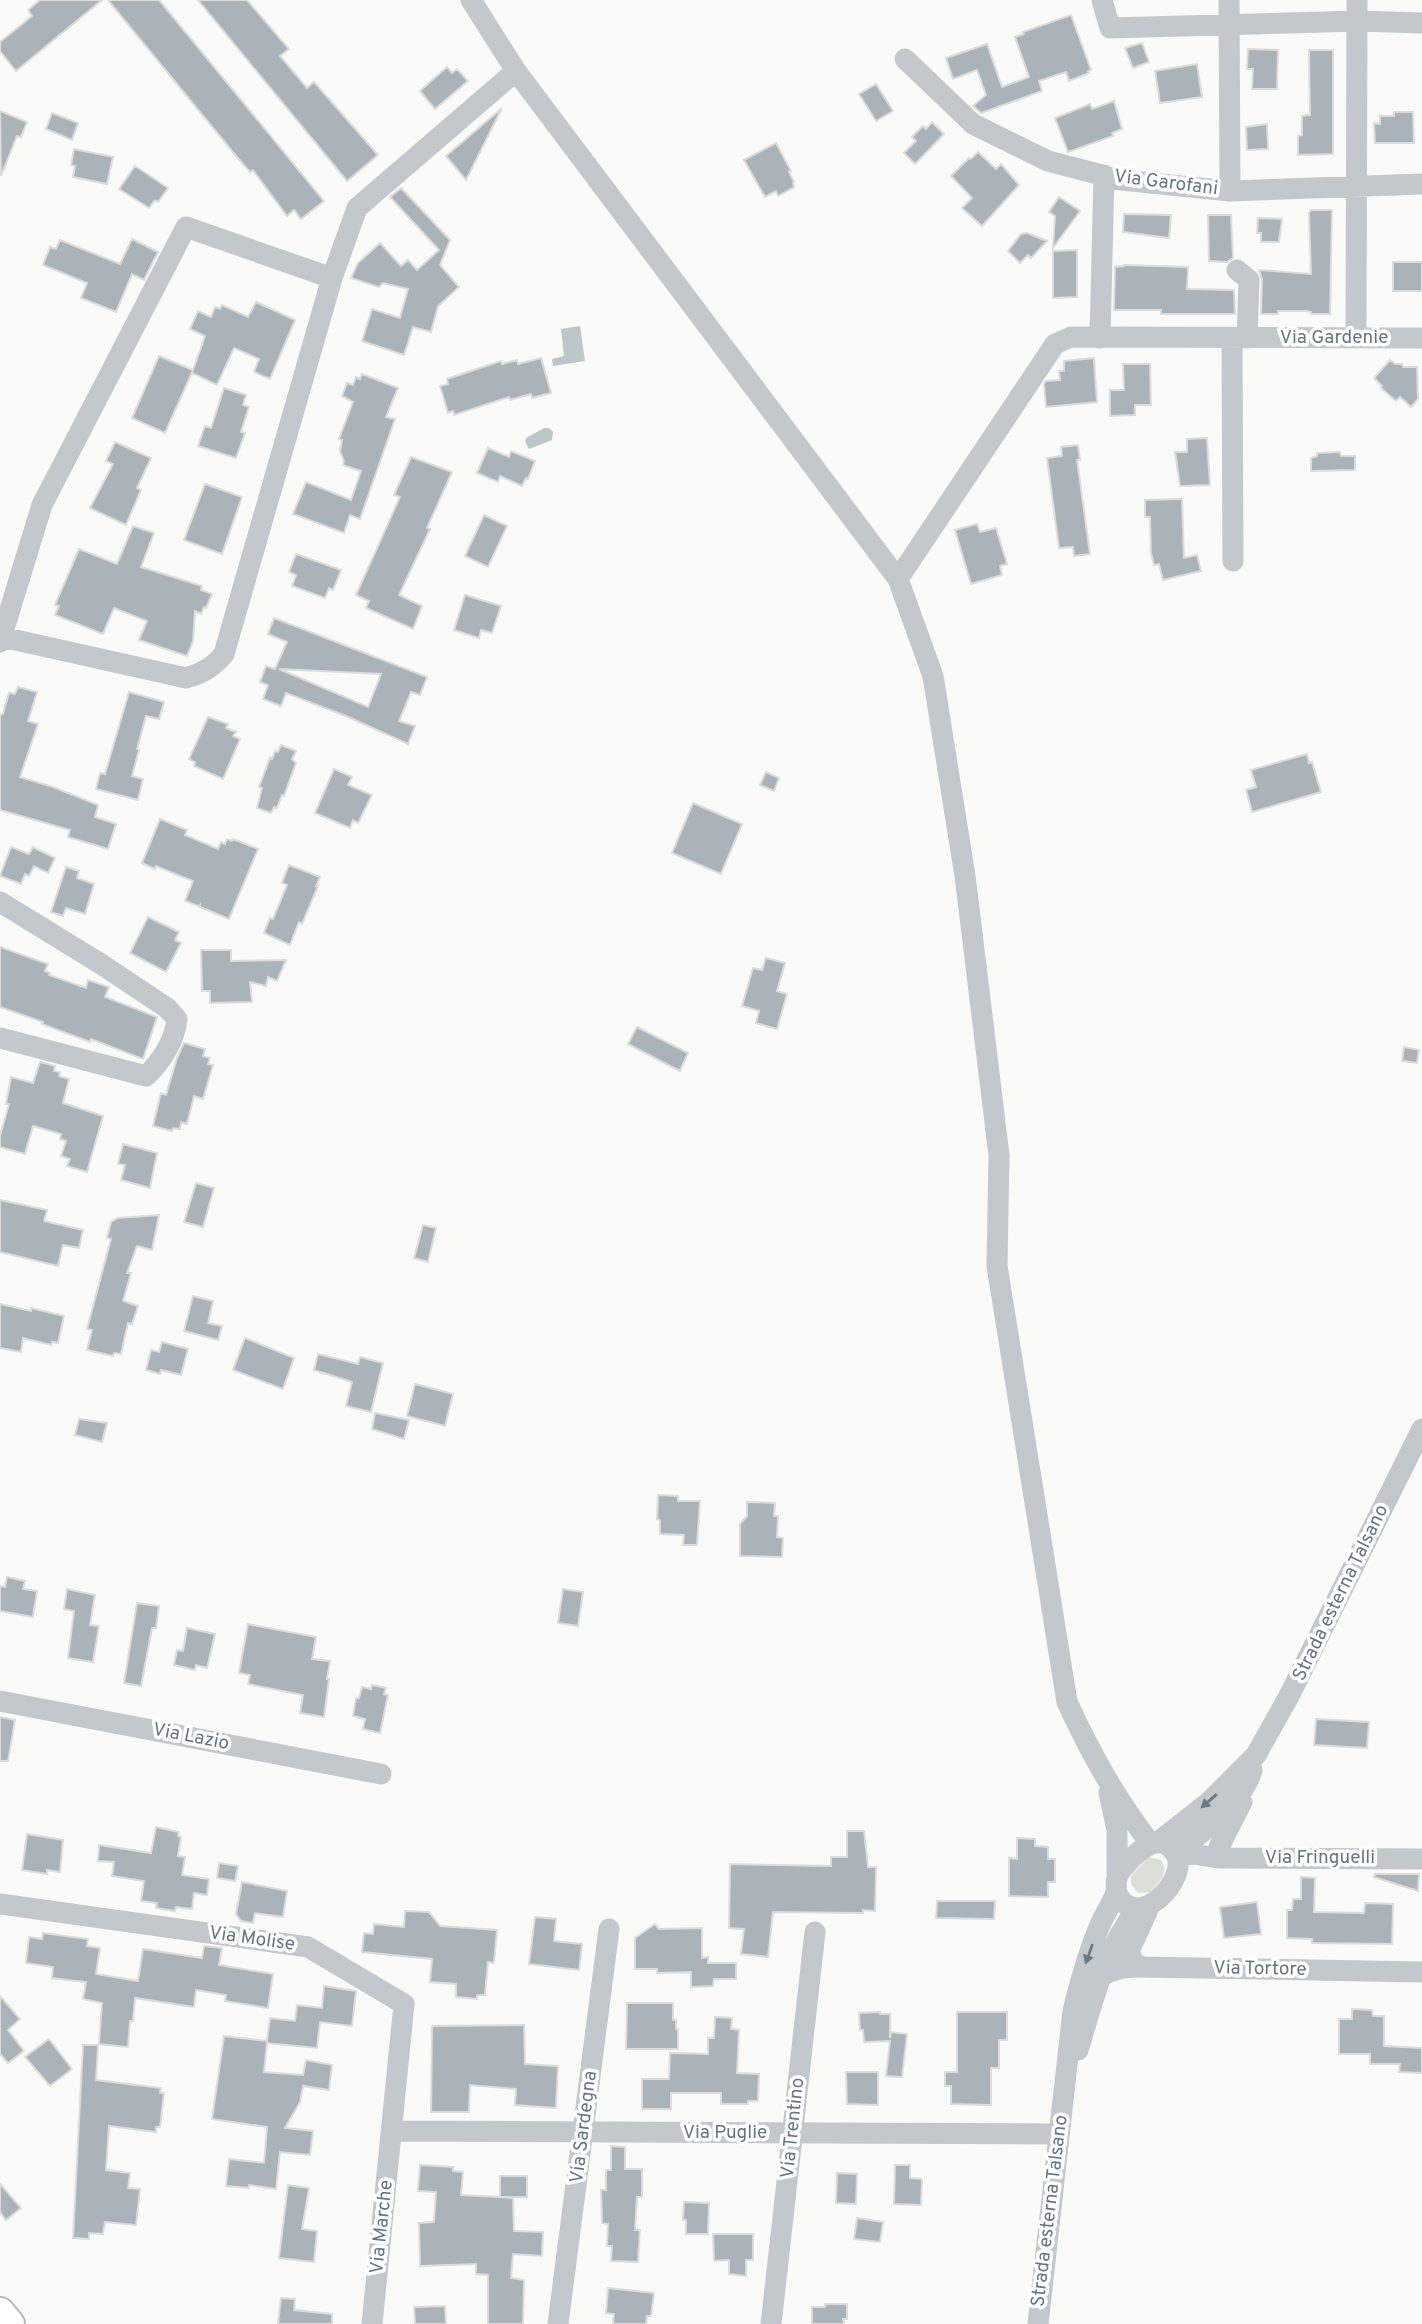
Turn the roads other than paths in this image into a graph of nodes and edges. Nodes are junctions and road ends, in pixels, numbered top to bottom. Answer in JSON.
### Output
{"nodes":[{"id":1,"x":471,"y":0,"type":"edge"},
{"id":2,"x":1102,"y":0,"type":"edge"},
{"id":3,"x":1229,"y":0,"type":"edge"},
{"id":4,"x":1358,"y":11,"type":"edge"},
{"id":5,"x":1422,"y":23,"type":"edge"},
{"id":6,"x":1229,"y":26,"type":"junction"},
{"id":7,"x":905,"y":59,"type":"dead end"},
{"id":8,"x":516,"y":71,"type":"junction"},
{"id":9,"x":1104,"y":174,"type":"junction"},
{"id":10,"x":1422,"y":184,"type":"edge"},
{"id":11,"x":1357,"y":186,"type":"junction"},
{"id":12,"x":1230,"y":191,"type":"junction"},
{"id":13,"x":1237,"y":270,"type":"dead end"},
{"id":14,"x":332,"y":278,"type":"junction"},
{"id":15,"x":1100,"y":338,"type":"junction"},
{"id":16,"x":1239,"y":338,"type":"junction"},
{"id":17,"x":1356,"y":338,"type":"junction"},
{"id":18,"x":1422,"y":338,"type":"edge"},
{"id":19,"x":1233,"y":561,"type":"dead end"},
{"id":20,"x":898,"y":579,"type":"junction"},
{"id":21,"x":1,"y":639,"type":"edge"},
{"id":22,"x":0,"y":902,"type":"edge"},
{"id":23,"x":0,"y":1038,"type":"edge"},
{"id":24,"x":1422,"y":1429,"type":"edge"},
{"id":25,"x":0,"y":1701,"type":"edge"},
{"id":26,"x":1256,"y":1755,"type":"junction"},
{"id":27,"x":382,"y":1774,"type":"dead end"},
{"id":28,"x":1250,"y":1778,"type":"junction"},
{"id":29,"x":1108,"y":1783,"type":"junction"},
{"id":30,"x":1154,"y":1843,"type":"junction"},
{"id":31,"x":1218,"y":1857,"type":"junction"},
{"id":32,"x":1422,"y":1858,"type":"edge"},
{"id":33,"x":1177,"y":1862,"type":"junction"},
{"id":34,"x":1116,"y":1884,"type":"junction"},
{"id":35,"x":0,"y":1904,"type":"edge"},
{"id":36,"x":1144,"y":1907,"type":"junction"},
{"id":37,"x":609,"y":1929,"type":"dead end"},
{"id":38,"x":815,"y":1932,"type":"dead end"},
{"id":39,"x":1142,"y":1967,"type":"junction"},
{"id":40,"x":1422,"y":1972,"type":"edge"},
{"id":41,"x":1100,"y":1977,"type":"junction"},
{"id":42,"x":1063,"y":2099,"type":"junction"},
{"id":43,"x":392,"y":2131,"type":"junction"},
{"id":44,"x":583,"y":2132,"type":"junction"},
{"id":45,"x":792,"y":2134,"type":"junction"},
{"id":46,"x":1059,"y":2134,"type":"junction"},
{"id":47,"x":0,"y":2312,"type":"edge"},
{"id":48,"x":10,"y":2324,"type":"edge"},
{"id":49,"x":372,"y":2324,"type":"edge"},
{"id":50,"x":558,"y":2324,"type":"edge"},
{"id":51,"x":771,"y":2324,"type":"edge"},
{"id":52,"x":1038,"y":2324,"type":"edge"}],
"edges":[{"from":1,"to":8,"type":"street"},
{"from":2,"to":6,"type":"street"},
{"from":3,"to":6,"type":"street"},
{"from":4,"to":5,"type":"street"},
{"from":4,"to":6,"type":"street"},
{"from":4,"to":11,"type":"street"},
{"from":6,"to":12,"type":"street"},
{"from":7,"to":9,"type":"street","name":"Via Garofani"},
{"from":8,"to":14,"type":"street"},
{"from":8,"to":20,"type":"street"},
{"from":9,"to":12,"type":"street","name":"Via Garofani"},
{"from":9,"to":15,"type":"street"},
{"from":10,"to":11,"type":"street","name":"Via Garofani"},
{"from":11,"to":12,"type":"street","name":"Via Garofani"},
{"from":11,"to":17,"type":"street"},
{"from":13,"to":16,"type":"street"},
{"from":14,"to":21,"type":"street"},
{"from":14,"to":21,"type":"street"},
{"from":15,"to":16,"type":"street","name":"Via Gardenie"},
{"from":15,"to":20,"type":"street","name":"Via Gardenie"},
{"from":16,"to":17,"type":"street","name":"Via Gardenie"},
{"from":16,"to":19,"type":"street"},
{"from":17,"to":18,"type":"street","name":"Via Gardenie"},
{"from":20,"to":29,"type":"street"},
{"from":22,"to":23,"type":"street"},
{"from":24,"to":26,"type":"street","name":"Strada esterna Talsano"},
{"from":25,"to":27,"type":"street","name":"Via Lazio"},
{"from":26,"to":28,"type":"street","name":"Strada esterna Talsano"},
{"from":26,"to":30,"type":"street","name":"Strada esterna Talsano","one_way":true},
{"from":28,"to":31,"type":"street"},
{"from":28,"to":33,"type":"street","name":"Strada esterna Talsano"},
{"from":29,"to":30,"type":"street"},
{"from":29,"to":34,"type":"street"},
{"from":30,"to":33,"type":"street"},
{"from":30,"to":34,"type":"street","name":"Strada esterna Talsano"},
{"from":31,"to":32,"type":"street","name":"Via Fringuelli"},
{"from":31,"to":33,"type":"street","name":"Via Fringuelli"},
{"from":33,"to":36,"type":"street","name":"Strada esterna Talsano"},
{"from":34,"to":36,"type":"street"},
{"from":34,"to":42,"type":"street","name":"Strada esterna Talsano","one_way":true},
{"from":35,"to":43,"type":"street","name":"Via Molise"},
{"from":36,"to":39,"type":"street"},
{"from":36,"to":41,"type":"street","name":"Strada esterna Talsano"},
{"from":37,"to":44,"type":"street","name":"Via Sardegna"},
{"from":38,"to":45,"type":"street","name":"Via Trentino"},
{"from":39,"to":40,"type":"street","name":"Via Tortore"},
{"from":39,"to":41,"type":"street","name":"Via Tortore"},
{"from":41,"to":42,"type":"street","name":"Strada esterna Talsano"},
{"from":42,"to":46,"type":"street","name":"Strada esterna Talsano"},
{"from":43,"to":44,"type":"street","name":"Via Puglie"},
{"from":43,"to":49,"type":"street","name":"Via Marche"},
{"from":44,"to":45,"type":"street","name":"Via Puglie"},
{"from":44,"to":50,"type":"street","name":"Via Sardegna"},
{"from":45,"to":46,"type":"street","name":"Via Puglie"},
{"from":45,"to":51,"type":"street","name":"Via Trentino"},
{"from":46,"to":52,"type":"street","name":"Strada esterna Talsano"},
{"from":47,"to":48,"type":"main road"}]}
